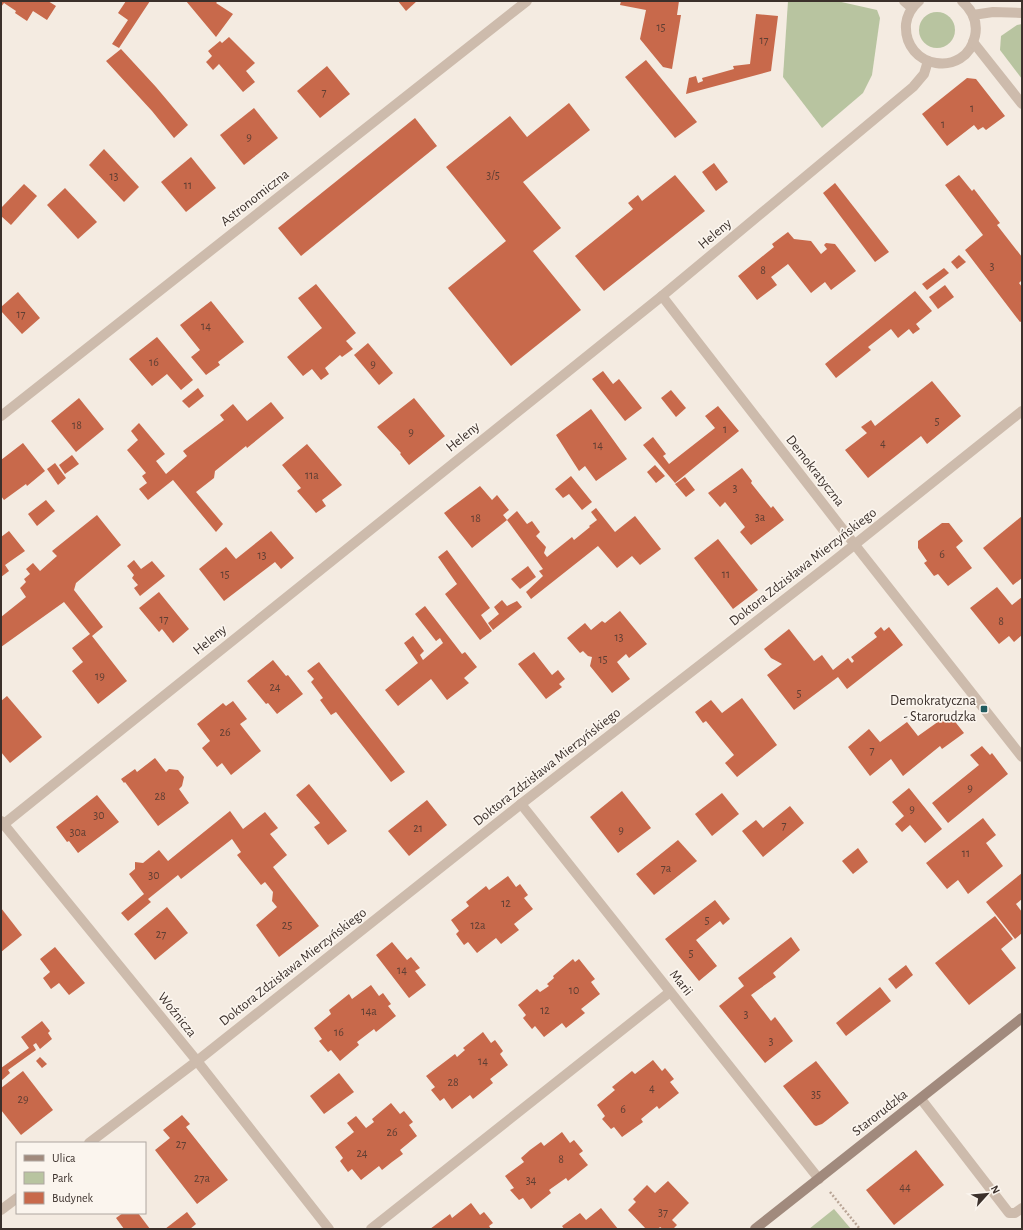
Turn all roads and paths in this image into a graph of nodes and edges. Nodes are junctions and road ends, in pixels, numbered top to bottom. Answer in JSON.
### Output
{"nodes":[{"id":1,"x":527,"y":1,"type":"edge"},
{"id":2,"x":904,"y":1,"type":"edge"},
{"id":3,"x":962,"y":1,"type":"edge"},
{"id":4,"x":916,"y":5,"type":"edge"},
{"id":5,"x":1022,"y":13,"type":"edge"},
{"id":6,"x":973,"y":15,"type":"junction"},
{"id":7,"x":973,"y":42,"type":"junction"},
{"id":8,"x":928,"y":62,"type":"junction"},
{"id":9,"x":1022,"y":104,"type":"edge"},
{"id":10,"x":662,"y":296,"type":"junction"},
{"id":11,"x":1022,"y":411,"type":"edge"},
{"id":12,"x":1,"y":416,"type":"edge"},
{"id":13,"x":855,"y":545,"type":"junction"},
{"id":14,"x":1022,"y":757,"type":"edge"},
{"id":15,"x":521,"y":804,"type":"junction"},
{"id":16,"x":2,"y":822,"type":"edge"},
{"id":17,"x":670,"y":992,"type":"junction"},
{"id":18,"x":1022,"y":1018,"type":"edge"},
{"id":19,"x":197,"y":1061,"type":"junction"},
{"id":20,"x":921,"y":1099,"type":"junction"},
{"id":21,"x":90,"y":1142,"type":"edge"},
{"id":22,"x":819,"y":1179,"type":"junction"},
{"id":23,"x":16,"y":1199,"type":"edge"},
{"id":24,"x":1022,"y":1208,"type":"edge"},
{"id":25,"x":1,"y":1210,"type":"edge"},
{"id":26,"x":329,"y":1229,"type":"edge"},
{"id":27,"x":371,"y":1229,"type":"edge"},
{"id":28,"x":755,"y":1229,"type":"edge"},
{"id":29,"x":860,"y":1229,"type":"edge"}],
"edges":[{"from":1,"to":12,"type":"street","name":"Astronomiczna"},
{"from":2,"to":4,"type":"street"},
{"from":3,"to":6,"type":"street"},
{"from":4,"to":8,"type":"street"},
{"from":5,"to":6,"type":"street"},
{"from":6,"to":7,"type":"street"},
{"from":7,"to":8,"type":"street"},
{"from":7,"to":9,"type":"street"},
{"from":8,"to":10,"type":"street","name":"Heleny"},
{"from":10,"to":13,"type":"street","name":"Demokratyczna"},
{"from":10,"to":16,"type":"street","name":"Heleny"},
{"from":11,"to":13,"type":"street","name":"Doktora Zdzisława Mierzyńskiego"},
{"from":13,"to":14,"type":"street","name":"Demokratyczna"},
{"from":13,"to":15,"type":"street","name":"Doktora Zdzisława Mierzyńskiego"},
{"from":15,"to":17,"type":"street","name":"Marii"},
{"from":15,"to":19,"type":"street","name":"Doktora Zdzisława Mierzyńskiego"},
{"from":16,"to":19,"type":"street","name":"Woźnicza"},
{"from":17,"to":22,"type":"street","name":"Marii"},
{"from":17,"to":27,"type":"street"},
{"from":18,"to":20,"type":"street","name":"Starorudzka"},
{"from":19,"to":21,"type":"street","name":"Doktora Zdzisława Mierzyńskiego"},
{"from":19,"to":26,"type":"street","name":"Woźnicza"},
{"from":20,"to":22,"type":"street","name":"Starorudzka"},
{"from":20,"to":24,"type":"street"},
{"from":22,"to":28,"type":"street","name":"Starorudzka"},
{"from":22,"to":29,"type":"path"},
{"from":23,"to":25,"type":"street"}]}
